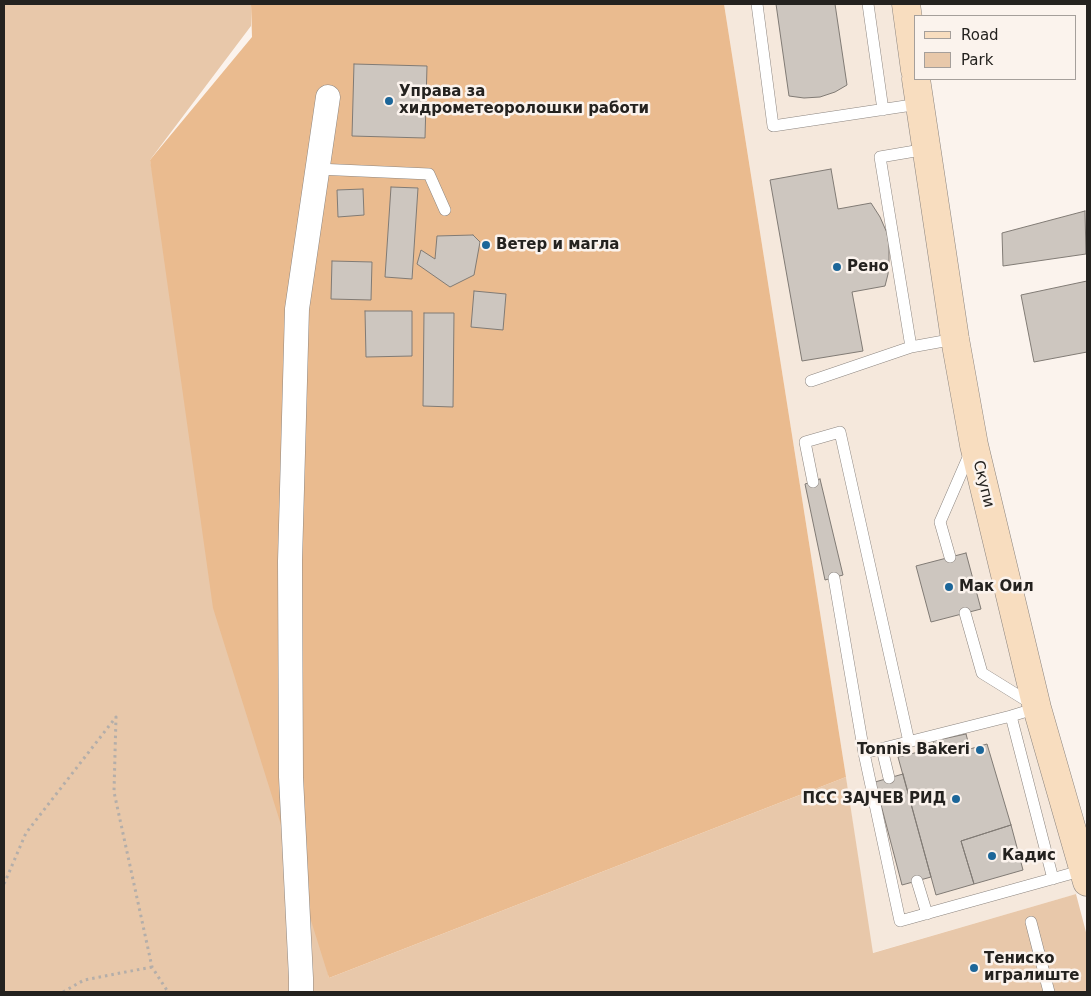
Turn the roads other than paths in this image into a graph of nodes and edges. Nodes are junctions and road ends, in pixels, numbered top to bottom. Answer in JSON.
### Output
{"nodes":[{"id":1,"x":757,"y":4,"type":"edge"},
{"id":2,"x":868,"y":4,"type":"edge"},
{"id":3,"x":906,"y":4,"type":"edge"},
{"id":4,"x":914,"y":63,"type":"edge"},
{"id":5,"x":918,"y":92,"type":"edge"},
{"id":6,"x":328,"y":97,"type":"dead end"},
{"id":7,"x":883,"y":110,"type":"junction"},
{"id":8,"x":927,"y":149,"type":"junction"},
{"id":9,"x":318,"y":169,"type":"junction"},
{"id":10,"x":446,"y":210,"type":"dead end"},
{"id":11,"x":955,"y":339,"type":"junction"},
{"id":12,"x":910,"y":347,"type":"junction"},
{"id":13,"x":811,"y":381,"type":"dead end"},
{"id":14,"x":974,"y":445,"type":"junction"},
{"id":15,"x":813,"y":482,"type":"dead end"},
{"id":16,"x":950,"y":557,"type":"dead end"},
{"id":17,"x":834,"y":578,"type":"dead end"},
{"id":18,"x":965,"y":613,"type":"dead end"},
{"id":19,"x":1037,"y":708,"type":"junction"},
{"id":20,"x":1011,"y":716,"type":"junction"},
{"id":21,"x":909,"y":742,"type":"junction"},
{"id":22,"x":882,"y":749,"type":"junction"},
{"id":23,"x":864,"y":753,"type":"junction"},
{"id":24,"x":889,"y":778,"type":"dead end"},
{"id":25,"x":1086,"y":876,"type":"edge"},
{"id":26,"x":1053,"y":879,"type":"junction"},
{"id":27,"x":917,"y":881,"type":"dead end"},
{"id":28,"x":927,"y":914,"type":"junction"},
{"id":29,"x":1031,"y":922,"type":"dead end"},
{"id":30,"x":301,"y":992,"type":"edge"},
{"id":31,"x":1050,"y":992,"type":"edge"}],
"edges":[{"from":1,"to":7,"type":"lane"},
{"from":2,"to":7,"type":"lane"},
{"from":3,"to":4,"type":"street"},
{"from":5,"to":7,"type":"lane"},
{"from":5,"to":8,"type":"street","name":"Скупи"},
{"from":6,"to":9,"type":"street"},
{"from":8,"to":11,"type":"street","name":"Скупи"},
{"from":8,"to":12,"type":"lane"},
{"from":9,"to":10,"type":"lane"},
{"from":9,"to":30,"type":"street"},
{"from":11,"to":12,"type":"lane"},
{"from":11,"to":14,"type":"street","name":"Скупи"},
{"from":12,"to":13,"type":"lane"},
{"from":14,"to":16,"type":"lane"},
{"from":14,"to":19,"type":"street","name":"Скупи"},
{"from":15,"to":21,"type":"lane"},
{"from":17,"to":23,"type":"lane"},
{"from":18,"to":19,"type":"lane"},
{"from":19,"to":20,"type":"lane"},
{"from":19,"to":25,"type":"street","name":"Скупи"},
{"from":20,"to":21,"type":"lane"},
{"from":20,"to":26,"type":"lane"},
{"from":21,"to":22,"type":"lane"},
{"from":22,"to":23,"type":"lane"},
{"from":22,"to":24,"type":"lane"},
{"from":23,"to":28,"type":"lane"},
{"from":25,"to":26,"type":"lane"},
{"from":26,"to":28,"type":"lane"},
{"from":27,"to":28,"type":"lane"},
{"from":29,"to":31,"type":"lane"}]}
